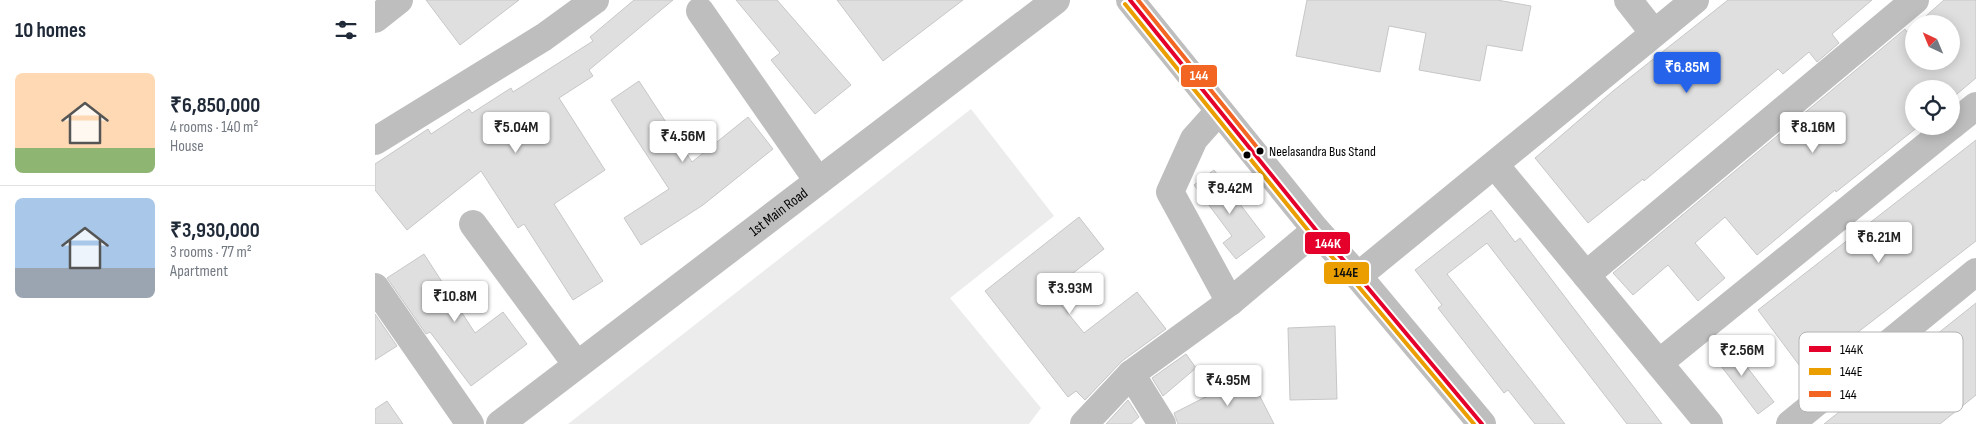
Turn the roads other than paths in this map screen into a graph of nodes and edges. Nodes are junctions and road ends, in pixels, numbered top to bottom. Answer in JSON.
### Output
{"nodes":[{"id":1,"x":399,"y":0,"type":"edge"},
{"id":2,"x":595,"y":0,"type":"edge"},
{"id":3,"x":1056,"y":0,"type":"edge"},
{"id":4,"x":1130,"y":0,"type":"edge"},
{"id":5,"x":1628,"y":0,"type":"edge"},
{"id":6,"x":1695,"y":0,"type":"edge"},
{"id":7,"x":1915,"y":0,"type":"edge"},
{"id":8,"x":700,"y":11,"type":"dead end"},
{"id":9,"x":375,"y":18,"type":"edge"},
{"id":10,"x":1654,"y":33,"type":"junction"},
{"id":11,"x":1976,"y":106,"type":"edge"},
{"id":12,"x":1219,"y":112,"type":"junction"},
{"id":13,"x":1960,"y":119,"type":"edge"},
{"id":14,"x":1940,"y":135,"type":"edge"},
{"id":15,"x":375,"y":141,"type":"edge"},
{"id":16,"x":1495,"y":165,"type":"junction"},
{"id":17,"x":818,"y":181,"type":"junction"},
{"id":18,"x":473,"y":224,"type":"dead end"},
{"id":19,"x":1316,"y":230,"type":"junction"},
{"id":20,"x":1976,"y":272,"type":"edge"},
{"id":21,"x":1586,"y":275,"type":"junction"},
{"id":22,"x":1358,"y":276,"type":"junction"},
{"id":23,"x":375,"y":287,"type":"edge"},
{"id":24,"x":1230,"y":302,"type":"junction"},
{"id":25,"x":1902,"y":332,"type":"edge"},
{"id":26,"x":1659,"y":363,"type":"junction"},
{"id":27,"x":577,"y":365,"type":"junction"},
{"id":28,"x":1131,"y":374,"type":"junction"},
{"id":29,"x":1804,"y":412,"type":"edge"},
{"id":30,"x":470,"y":424,"type":"edge"},
{"id":31,"x":500,"y":424,"type":"edge"},
{"id":32,"x":1084,"y":424,"type":"edge"},
{"id":33,"x":1161,"y":424,"type":"edge"},
{"id":34,"x":1482,"y":424,"type":"edge"},
{"id":35,"x":1709,"y":424,"type":"edge"},
{"id":36,"x":1789,"y":424,"type":"edge"}],
"edges":[{"from":1,"to":9,"type":"street"},
{"from":2,"to":15,"type":"street"},
{"from":3,"to":17,"type":"street","name":"1st Main Road"},
{"from":4,"to":12,"type":"street"},
{"from":5,"to":10,"type":"street"},
{"from":6,"to":10,"type":"street"},
{"from":7,"to":21,"type":"street"},
{"from":8,"to":17,"type":"street"},
{"from":10,"to":16,"type":"street"},
{"from":11,"to":13,"type":"street"},
{"from":12,"to":19,"type":"street"},
{"from":12,"to":24,"type":"street"},
{"from":14,"to":26,"type":"street"},
{"from":16,"to":21,"type":"street"},
{"from":16,"to":22,"type":"street"},
{"from":17,"to":27,"type":"street","name":"1st Main Road"},
{"from":18,"to":27,"type":"street"},
{"from":19,"to":22,"type":"street"},
{"from":19,"to":24,"type":"street"},
{"from":20,"to":25,"type":"street"},
{"from":21,"to":26,"type":"street"},
{"from":22,"to":34,"type":"street"},
{"from":23,"to":30,"type":"street"},
{"from":24,"to":28,"type":"street"},
{"from":26,"to":35,"type":"street"},
{"from":27,"to":31,"type":"street","name":"1st Main Road"},
{"from":28,"to":32,"type":"street"},
{"from":28,"to":33,"type":"street"},
{"from":29,"to":36,"type":"street"}]}
